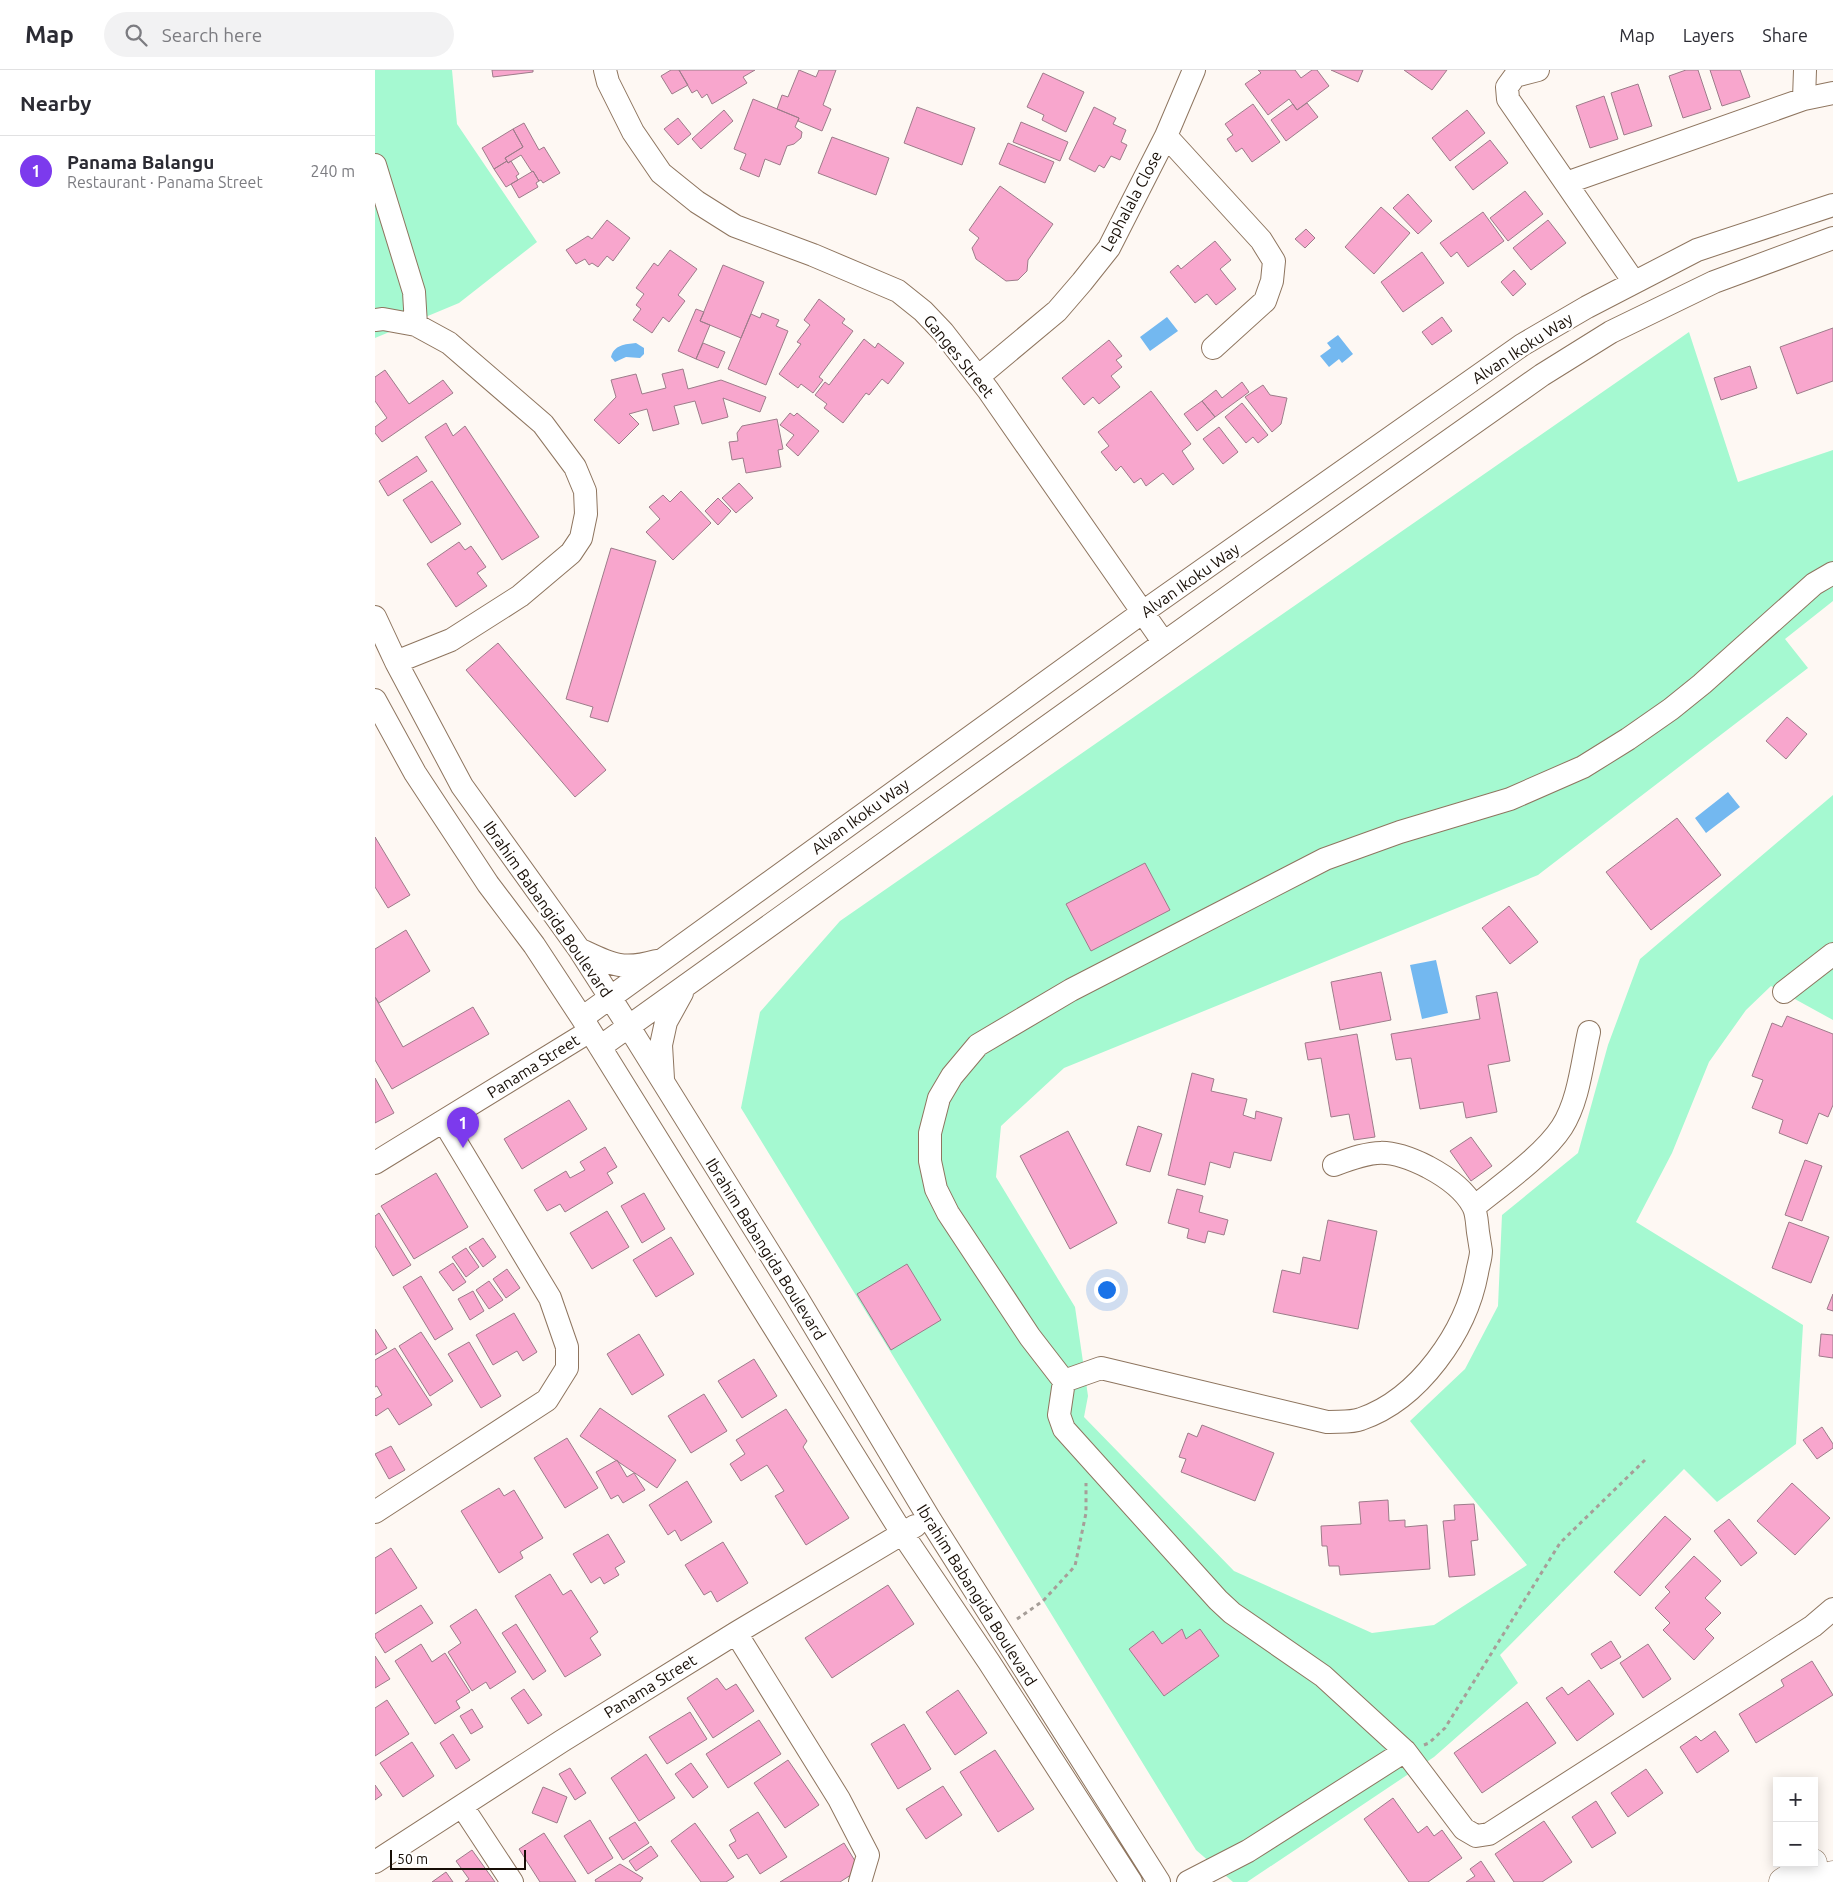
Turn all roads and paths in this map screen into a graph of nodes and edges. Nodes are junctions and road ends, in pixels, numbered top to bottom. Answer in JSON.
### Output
{"nodes":[{"id":1,"x":605,"y":70,"type":"edge"},
{"id":2,"x":1194,"y":70,"type":"edge"},
{"id":3,"x":1538,"y":70,"type":"edge"},
{"id":4,"x":1805,"y":70,"type":"edge"},
{"id":5,"x":1833,"y":93,"type":"edge"},
{"id":6,"x":1804,"y":99,"type":"junction"},
{"id":7,"x":1166,"y":136,"type":"junction"},
{"id":8,"x":375,"y":165,"type":"edge"},
{"id":9,"x":1566,"y":183,"type":"junction"},
{"id":10,"x":1833,"y":205,"type":"edge"},
{"id":11,"x":1833,"y":238,"type":"edge"},
{"id":12,"x":1634,"y":282,"type":"junction"},
{"id":13,"x":375,"y":320,"type":"edge"},
{"id":14,"x":416,"y":326,"type":"junction"},
{"id":15,"x":1213,"y":348,"type":"dead end"},
{"id":16,"x":978,"y":377,"type":"junction"},
{"id":17,"x":1833,"y":573,"type":"edge"},
{"id":18,"x":1143,"y":612,"type":"junction"},
{"id":19,"x":375,"y":617,"type":"edge"},
{"id":20,"x":1164,"y":643,"type":"junction"},
{"id":21,"x":396,"y":662,"type":"junction"},
{"id":22,"x":375,"y":700,"type":"edge"},
{"id":23,"x":579,"y":949,"type":"junction"},
{"id":24,"x":1833,"y":954,"type":"edge"},
{"id":25,"x":665,"y":959,"type":"junction"},
{"id":26,"x":686,"y":985,"type":"junction"},
{"id":27,"x":1784,"y":992,"type":"dead end"},
{"id":28,"x":610,"y":998,"type":"junction"},
{"id":29,"x":629,"y":1027,"type":"junction"},
{"id":30,"x":591,"y":1032,"type":"junction"},
{"id":31,"x":1589,"y":1032,"type":"dead end"},
{"id":32,"x":663,"y":1081,"type":"junction"},
{"id":33,"x":444,"y":1122,"type":"junction"},
{"id":34,"x":375,"y":1163,"type":"edge"},
{"id":35,"x":1334,"y":1166,"type":"dead end"},
{"id":36,"x":1474,"y":1207,"type":"junction"},
{"id":37,"x":1064,"y":1382,"type":"junction"},
{"id":38,"x":1085,"y":1452,"type":"junction"},
{"id":39,"x":1645,"y":1460,"type":"dead end"},
{"id":40,"x":375,"y":1512,"type":"edge"},
{"id":41,"x":929,"y":1518,"type":"junction"},
{"id":42,"x":902,"y":1533,"type":"junction"},
{"id":43,"x":1833,"y":1609,"type":"edge"},
{"id":44,"x":1000,"y":1631,"type":"junction"},
{"id":45,"x":735,"y":1633,"type":"junction"},
{"id":46,"x":1405,"y":1751,"type":"junction"},
{"id":47,"x":462,"y":1806,"type":"junction"},
{"id":48,"x":1833,"y":1851,"type":"edge"},
{"id":49,"x":1818,"y":1860,"type":"edge"},
{"id":50,"x":375,"y":1862,"type":"edge"},
{"id":51,"x":1807,"y":1867,"type":"edge"},
{"id":52,"x":1833,"y":1875,"type":"edge"},
{"id":53,"x":512,"y":1882,"type":"edge"},
{"id":54,"x":860,"y":1882,"type":"edge"},
{"id":55,"x":1131,"y":1882,"type":"edge"},
{"id":56,"x":1159,"y":1882,"type":"edge"},
{"id":57,"x":1188,"y":1882,"type":"edge"},
{"id":58,"x":1783,"y":1882,"type":"edge"},
{"id":59,"x":1813,"y":1882,"type":"edge"}],
"edges":[{"from":1,"to":16,"type":"street","name":"Ganges Street"},
{"from":2,"to":7,"type":"street","name":"Lephalala Close"},
{"from":3,"to":9,"type":"street"},
{"from":4,"to":6,"type":"street"},
{"from":5,"to":6,"type":"street"},
{"from":6,"to":9,"type":"street"},
{"from":7,"to":15,"type":"street"},
{"from":7,"to":16,"type":"street","name":"Lephalala Close"},
{"from":8,"to":14,"type":"street"},
{"from":9,"to":12,"type":"street"},
{"from":10,"to":12,"type":"street","name":"Alvan Ikoku Way"},
{"from":11,"to":20,"type":"street","name":"Alvan Ikoku Way"},
{"from":12,"to":18,"type":"street","name":"Alvan Ikoku Way"},
{"from":13,"to":14,"type":"street"},
{"from":14,"to":21,"type":"street"},
{"from":16,"to":18,"type":"street","name":"Ganges Street"},
{"from":17,"to":37,"type":"street"},
{"from":18,"to":20,"type":"street","name":"Ganges Street"},
{"from":18,"to":25,"type":"street","name":"Alvan Ikoku Way"},
{"from":19,"to":21,"type":"street","name":"Ibrahim Babangida Boulevard"},
{"from":20,"to":26,"type":"street","name":"Alvan Ikoku Way"},
{"from":21,"to":23,"type":"street","name":"Ibrahim Babangida Boulevard"},
{"from":22,"to":30,"type":"street","name":"Ibrahim Babangida Boulevard"},
{"from":23,"to":25,"type":"street"},
{"from":23,"to":28,"type":"street","name":"Ibrahim Babangida Boulevard"},
{"from":24,"to":27,"type":"street"},
{"from":25,"to":28,"type":"street","name":"Alvan Ikoku Way"},
{"from":26,"to":29,"type":"street","name":"Alvan Ikoku Way"},
{"from":26,"to":32,"type":"street"},
{"from":28,"to":29,"type":"street","name":"Ibrahim Babangida Boulevard"},
{"from":28,"to":30,"type":"street","name":"Alvan Ikoku Way"},
{"from":29,"to":30,"type":"street","name":"Alvan Ikoku Way"},
{"from":29,"to":32,"type":"street","name":"Ibrahim Babangida Boulevard"},
{"from":30,"to":33,"type":"street","name":"Panama Street"},
{"from":30,"to":42,"type":"street","name":"Ibrahim Babangida Boulevard"},
{"from":31,"to":36,"type":"street"},
{"from":32,"to":41,"type":"street","name":"Ibrahim Babangida Boulevard"},
{"from":33,"to":34,"type":"street","name":"Panama Street"},
{"from":33,"to":40,"type":"street"},
{"from":35,"to":36,"type":"street"},
{"from":36,"to":37,"type":"street"},
{"from":37,"to":38,"type":"street"},
{"from":38,"to":44,"type":"path"},
{"from":38,"to":46,"type":"street"},
{"from":39,"to":46,"type":"path"},
{"from":41,"to":42,"type":"street","name":"Panama Street"},
{"from":41,"to":44,"type":"street","name":"Ibrahim Babangida Boulevard"},
{"from":42,"to":45,"type":"street","name":"Panama Street"},
{"from":42,"to":55,"type":"street","name":"Ibrahim Babangida Boulevard"},
{"from":43,"to":46,"type":"street"},
{"from":44,"to":56,"type":"street","name":"Ibrahim Babangida Boulevard"},
{"from":45,"to":47,"type":"street","name":"Panama Street"},
{"from":45,"to":54,"type":"street"},
{"from":46,"to":57,"type":"street"},
{"from":47,"to":50,"type":"street","name":"Panama Street"},
{"from":47,"to":53,"type":"street"},
{"from":48,"to":49,"type":"highway"},
{"from":51,"to":58,"type":"highway"},
{"from":52,"to":59,"type":"highway"}]}
